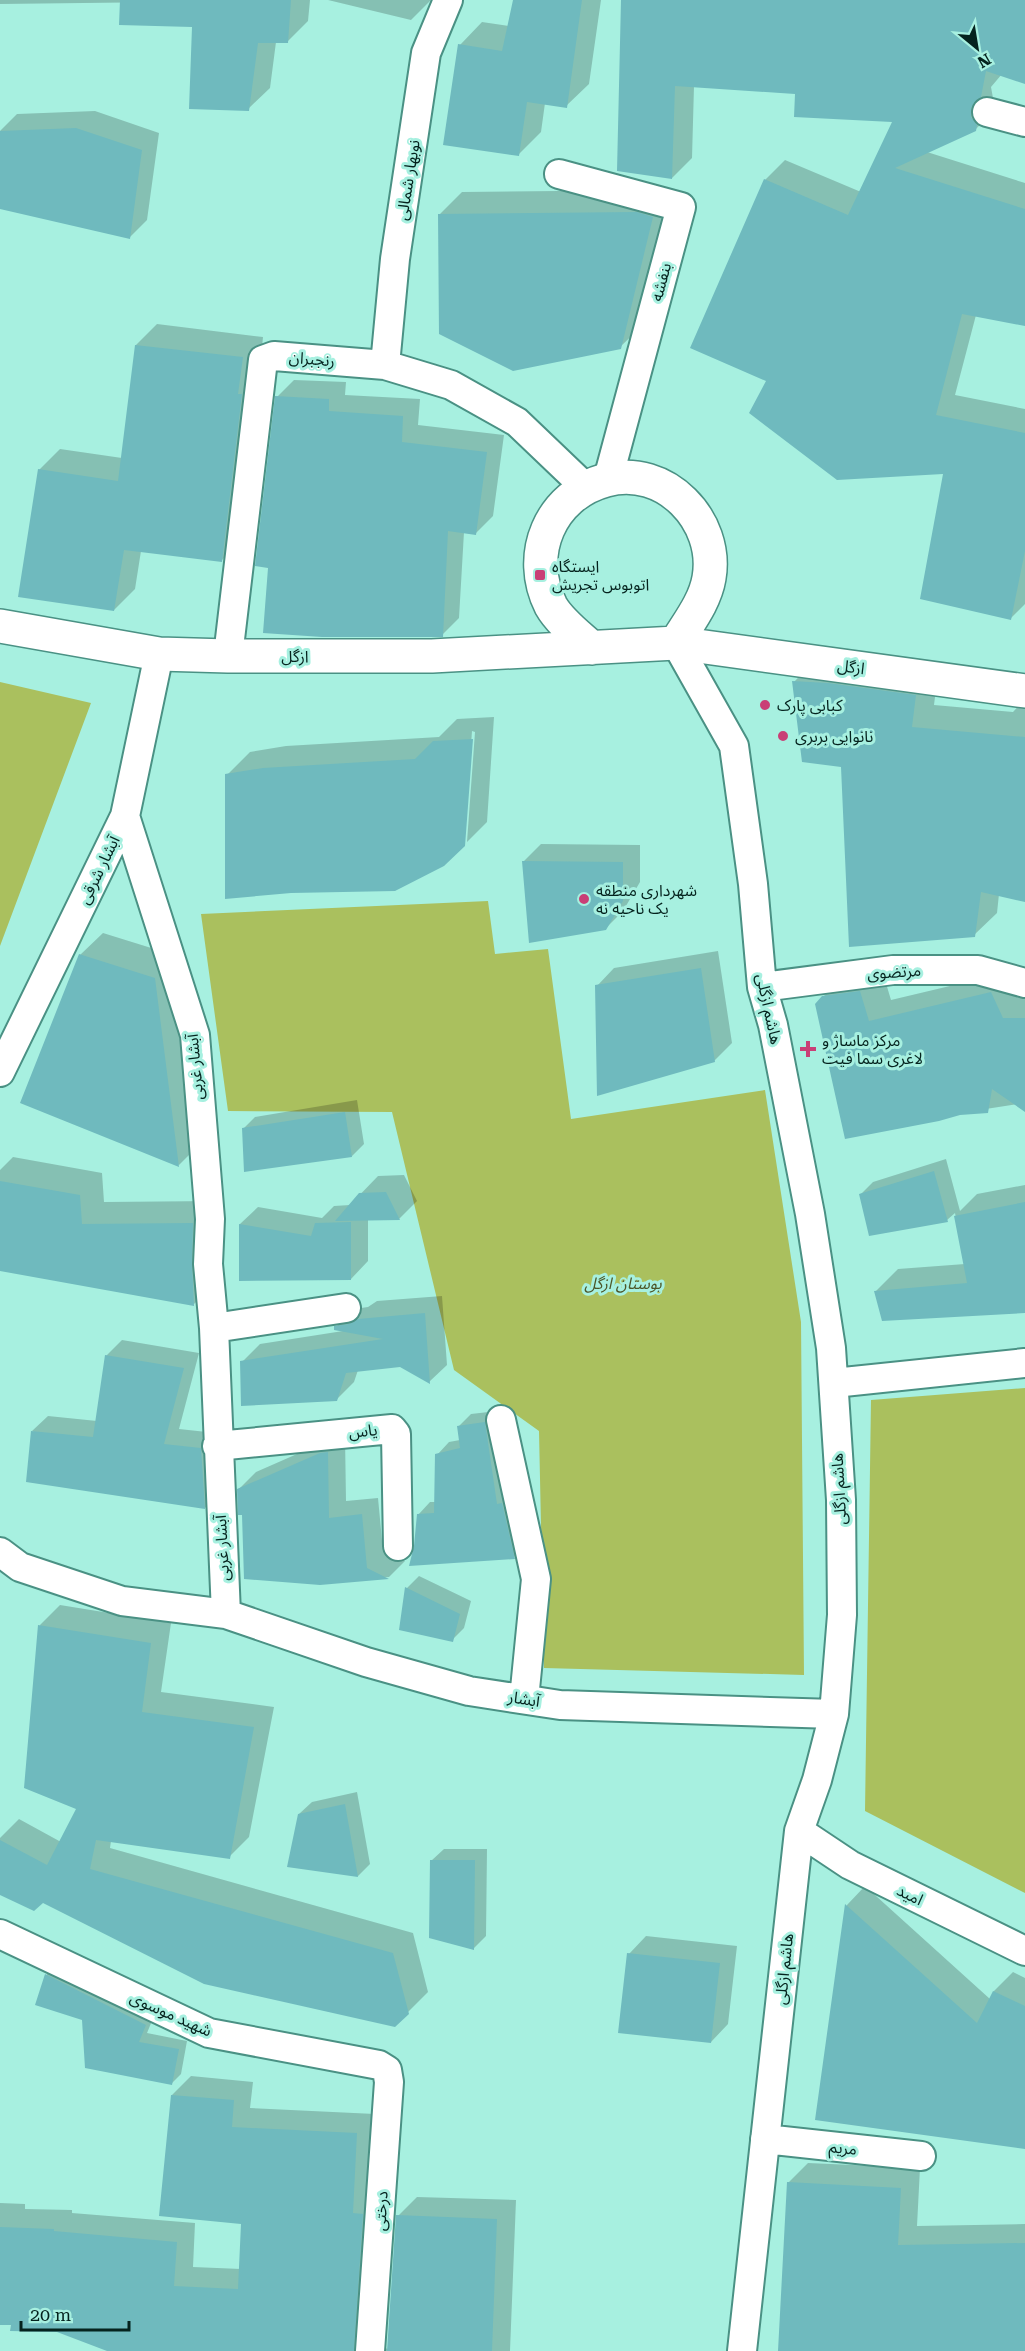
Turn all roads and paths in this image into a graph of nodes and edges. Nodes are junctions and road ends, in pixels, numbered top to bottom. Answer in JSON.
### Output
{"nodes":[{"id":1,"x":448,"y":0,"type":"edge"},
{"id":2,"x":987,"y":112,"type":"dead end"},
{"id":3,"x":1025,"y":122,"type":"edge"},
{"id":4,"x":559,"y":174,"type":"dead end"},
{"id":5,"x":385,"y":364,"type":"junction"},
{"id":6,"x":596,"y":483,"type":"junction"},
{"id":7,"x":0,"y":626,"type":"edge"},
{"id":8,"x":676,"y":643,"type":"junction"},
{"id":9,"x":592,"y":648,"type":"junction"},
{"id":10,"x":159,"y":654,"type":"junction"},
{"id":11,"x":228,"y":656,"type":"junction"},
{"id":12,"x":1025,"y":691,"type":"edge"},
{"id":13,"x":125,"y":816,"type":"junction"},
{"id":14,"x":1025,"y":983,"type":"edge"},
{"id":15,"x":762,"y":987,"type":"junction"},
{"id":16,"x":0,"y":1072,"type":"edge"},
{"id":17,"x":346,"y":1308,"type":"dead end"},
{"id":18,"x":214,"y":1328,"type":"junction"},
{"id":19,"x":1025,"y":1363,"type":"edge"},
{"id":20,"x":834,"y":1383,"type":"junction"},
{"id":21,"x":501,"y":1420,"type":"dead end"},
{"id":22,"x":217,"y":1446,"type":"junction"},
{"id":23,"x":398,"y":1546,"type":"dead end"},
{"id":24,"x":0,"y":1552,"type":"edge"},
{"id":25,"x":226,"y":1614,"type":"junction"},
{"id":26,"x":524,"y":1700,"type":"junction"},
{"id":27,"x":834,"y":1714,"type":"junction"},
{"id":28,"x":799,"y":1831,"type":"junction"},
{"id":29,"x":0,"y":1934,"type":"edge"},
{"id":30,"x":1025,"y":1951,"type":"edge"},
{"id":31,"x":387,"y":2070,"type":"joint"},
{"id":32,"x":765,"y":2139,"type":"junction"},
{"id":33,"x":921,"y":2156,"type":"dead end"},
{"id":34,"x":370,"y":2351,"type":"edge"},
{"id":35,"x":742,"y":2351,"type":"edge"}],
"edges":[{"from":1,"to":5,"type":"street","name":"نوبهار شمالی"},
{"from":2,"to":3,"type":"street"},
{"from":4,"to":6,"type":"street","name":"بنفشه"},
{"from":5,"to":6,"type":"street","name":"رنجبران"},
{"from":5,"to":11,"type":"street","name":"رنجبران"},
{"from":6,"to":8,"type":"main road"},
{"from":6,"to":9,"type":"main road"},
{"from":7,"to":10,"type":"main road","name":"ازگل"},
{"from":8,"to":9,"type":"main road"},
{"from":8,"to":12,"type":"main road","name":"ازگل"},
{"from":8,"to":15,"type":"street","name":"هاشم ازگلی"},
{"from":9,"to":11,"type":"main road","name":"ازگل"},
{"from":10,"to":11,"type":"main road","name":"ازگل"},
{"from":10,"to":13,"type":"street","name":"آبشار شرقی"},
{"from":13,"to":16,"type":"street","name":"آبشار شرقی"},
{"from":13,"to":18,"type":"street","name":"آبشار غربی"},
{"from":14,"to":15,"type":"street","name":"مرتضوی"},
{"from":15,"to":20,"type":"street","name":"هاشم ازگلی"},
{"from":17,"to":18,"type":"street"},
{"from":18,"to":22,"type":"street","name":"آبشار غربی"},
{"from":19,"to":20,"type":"street"},
{"from":20,"to":27,"type":"street","name":"هاشم ازگلی"},
{"from":21,"to":26,"type":"street"},
{"from":22,"to":23,"type":"street","name":"یاس"},
{"from":22,"to":25,"type":"street","name":"آبشار غربی"},
{"from":24,"to":25,"type":"street","name":"آبشار"},
{"from":25,"to":26,"type":"street","name":"آبشار"},
{"from":26,"to":27,"type":"street","name":"آبشار"},
{"from":27,"to":28,"type":"street","name":"هاشم ازگلی"},
{"from":28,"to":30,"type":"street","name":"امید"},
{"from":28,"to":32,"type":"street","name":"هاشم ازگلی"},
{"from":29,"to":31,"type":"street","name":"شهید موسوی"},
{"from":31,"to":34,"type":"street","name":"درختی"},
{"from":32,"to":33,"type":"street","name":"مریم"},
{"from":32,"to":35,"type":"street","name":"هاشم ازگلی"}]}
